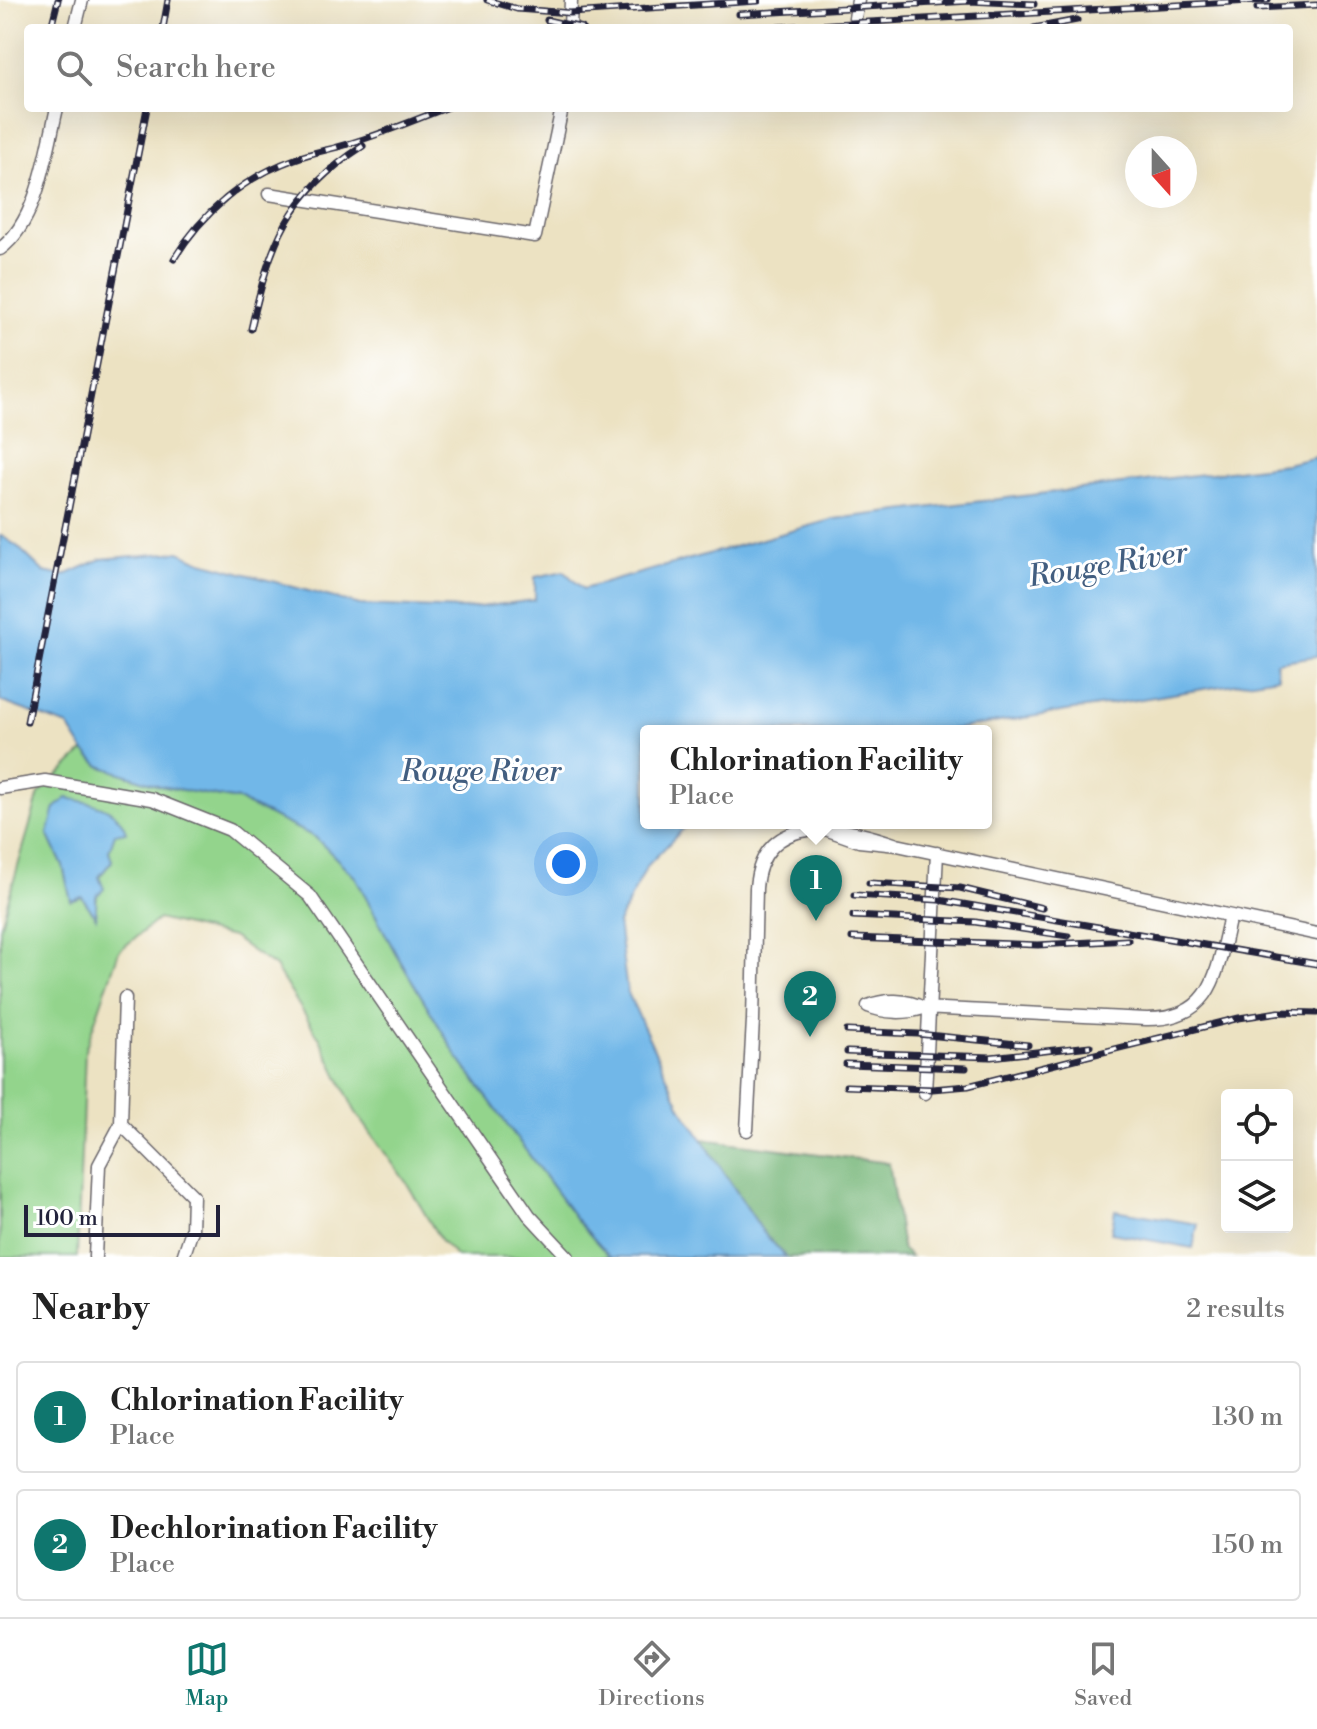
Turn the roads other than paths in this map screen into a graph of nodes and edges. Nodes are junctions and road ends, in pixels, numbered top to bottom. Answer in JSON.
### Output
{"nodes":[{"id":1,"x":82,"y":0,"type":"edge"},
{"id":2,"x":571,"y":0,"type":"edge"},
{"id":3,"x":858,"y":0,"type":"edge"},
{"id":4,"x":855,"y":18,"type":"dead end"},
{"id":5,"x":76,"y":24,"type":"edge"},
{"id":6,"x":570,"y":24,"type":"edge"},
{"id":7,"x":56,"y":112,"type":"edge"},
{"id":8,"x":561,"y":112,"type":"edge"},
{"id":9,"x":269,"y":194,"type":"dead end"},
{"id":10,"x":0,"y":249,"type":"edge"},
{"id":11,"x":0,"y":788,"type":"edge"},
{"id":12,"x":937,"y":853,"type":"junction"},
{"id":13,"x":1230,"y":916,"type":"junction"},
{"id":14,"x":1317,"y":934,"type":"edge"},
{"id":15,"x":125,"y":998,"type":"dead end"},
{"id":16,"x":926,"y":1008,"type":"junction"},
{"id":17,"x":925,"y":1093,"type":"dead end"},
{"id":18,"x":121,"y":1124,"type":"junction"},
{"id":19,"x":747,"y":1130,"type":"dead end"},
{"id":20,"x":95,"y":1257,"type":"edge"},
{"id":21,"x":183,"y":1257,"type":"edge"},
{"id":22,"x":568,"y":1257,"type":"edge"}],
"edges":[{"from":1,"to":5,"type":"lane"},
{"from":2,"to":6,"type":"lane"},
{"from":3,"to":4,"type":"lane"},
{"from":7,"to":10,"type":"lane"},
{"from":8,"to":9,"type":"lane"},
{"from":11,"to":22,"type":"lane"},
{"from":12,"to":13,"type":"lane"},
{"from":12,"to":16,"type":"lane"},
{"from":12,"to":19,"type":"lane"},
{"from":13,"to":14,"type":"lane"},
{"from":13,"to":16,"type":"lane"},
{"from":15,"to":18,"type":"lane"},
{"from":16,"to":17,"type":"lane"},
{"from":18,"to":20,"type":"lane"},
{"from":18,"to":21,"type":"lane"}]}
